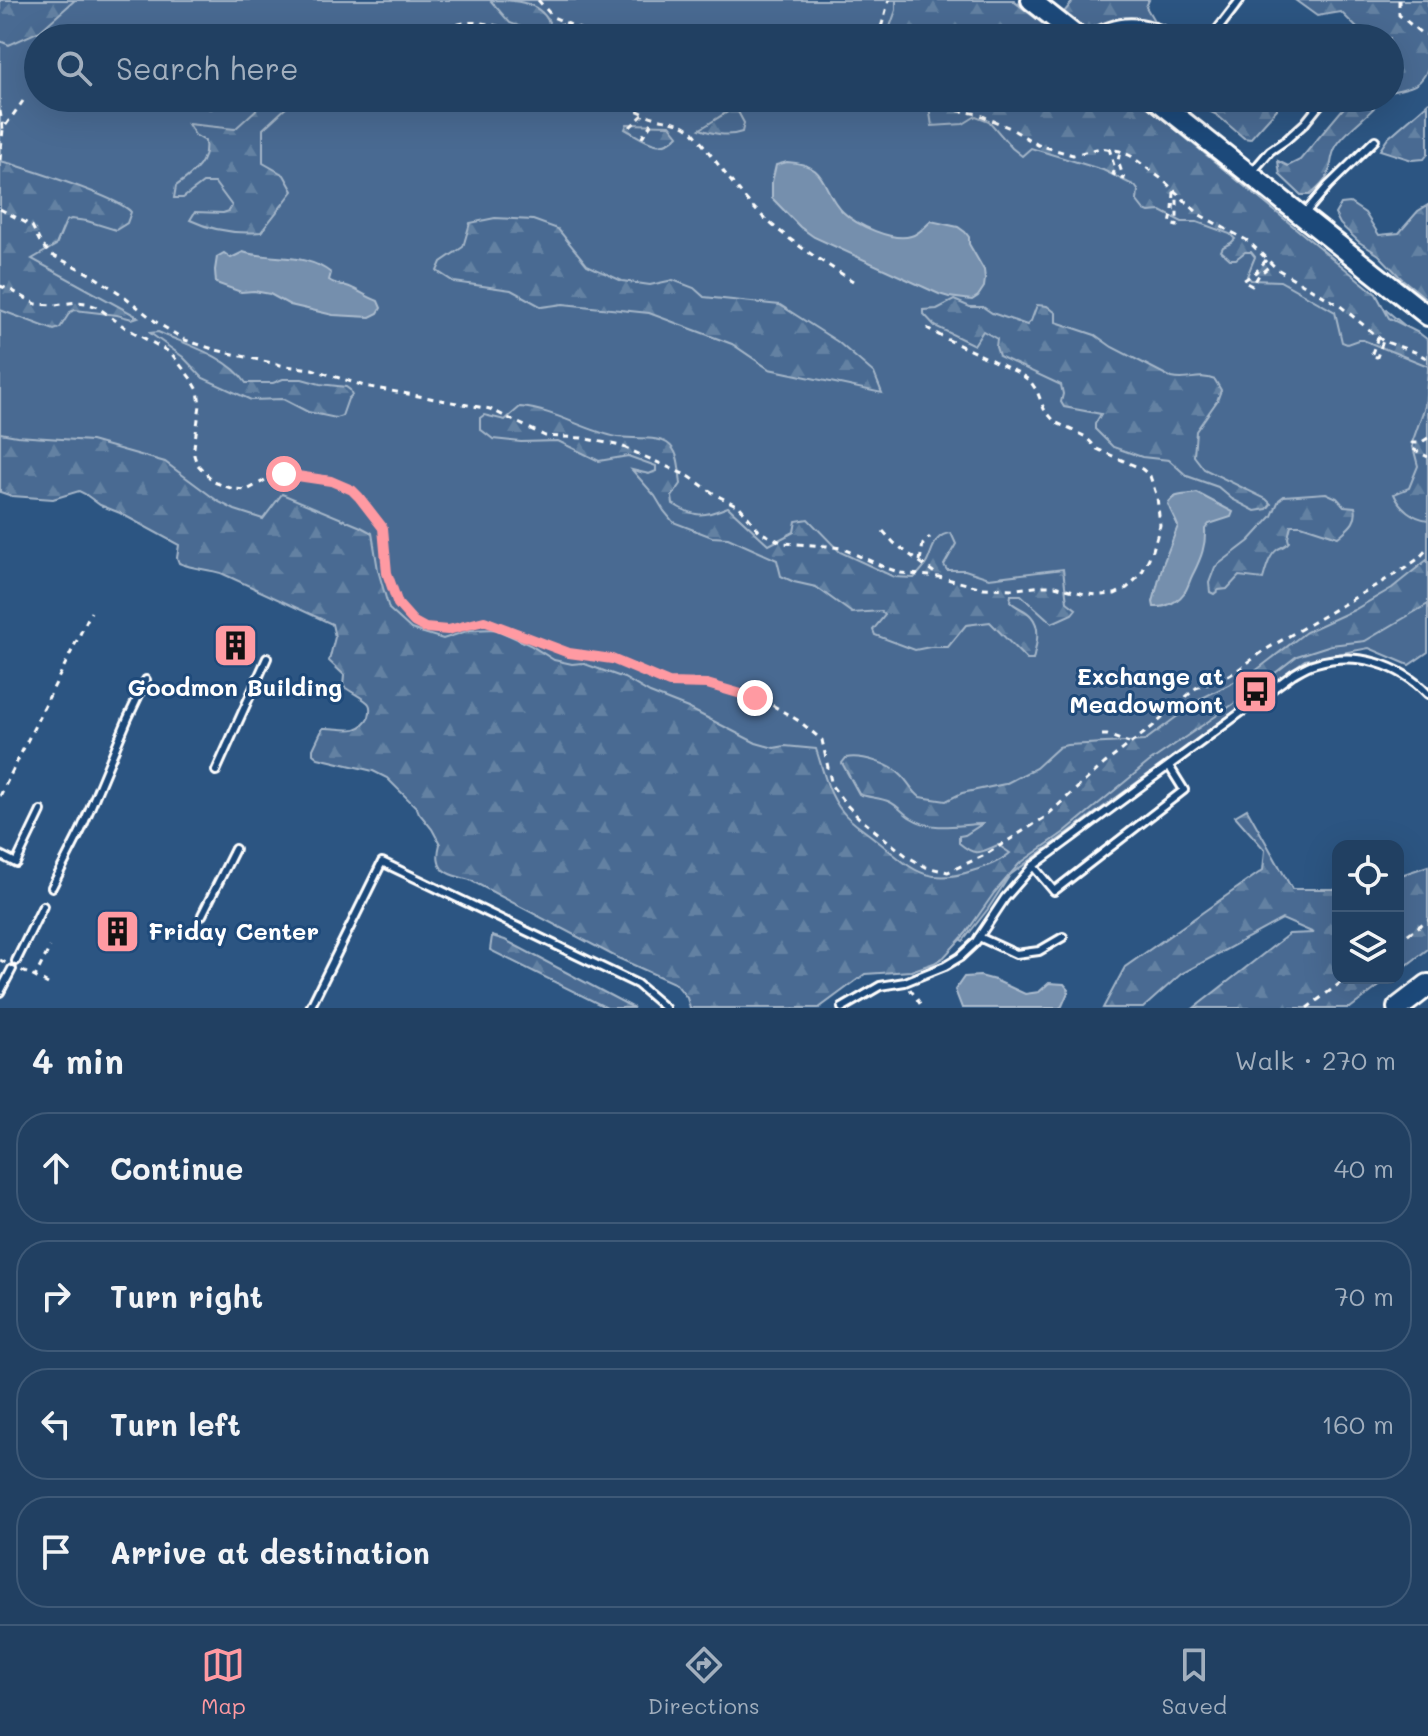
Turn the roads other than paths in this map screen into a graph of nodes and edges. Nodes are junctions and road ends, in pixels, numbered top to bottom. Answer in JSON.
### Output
{"nodes":[{"id":1,"x":1240,"y":0,"type":"edge"},
{"id":2,"x":1043,"y":3,"type":"edge"},
{"id":3,"x":1066,"y":24,"type":"edge"},
{"id":4,"x":1116,"y":24,"type":"edge"},
{"id":5,"x":1144,"y":24,"type":"edge"},
{"id":6,"x":1222,"y":24,"type":"edge"},
{"id":7,"x":1175,"y":112,"type":"edge"},
{"id":8,"x":1314,"y":112,"type":"edge"},
{"id":9,"x":1375,"y":140,"type":"dead end"},
{"id":10,"x":1250,"y":174,"type":"junction"},
{"id":11,"x":1302,"y":216,"type":"junction"},
{"id":12,"x":1428,"y":316,"type":"edge"},
{"id":13,"x":267,"y":658,"type":"dead end"},
{"id":14,"x":146,"y":680,"type":"dead end"},
{"id":15,"x":1428,"y":694,"type":"edge"},
{"id":16,"x":1169,"y":766,"type":"junction"},
{"id":17,"x":216,"y":771,"type":"dead end"},
{"id":18,"x":41,"y":811,"type":"dead end"},
{"id":19,"x":235,"y":849,"type":"dead end"},
{"id":20,"x":0,"y":855,"type":"edge"},
{"id":21,"x":1033,"y":866,"type":"junction"},
{"id":22,"x":52,"y":887,"type":"dead end"},
{"id":23,"x":43,"y":906,"type":"dead end"},
{"id":24,"x":202,"y":915,"type":"dead end"},
{"id":25,"x":979,"y":937,"type":"junction"},
{"id":26,"x":1063,"y":937,"type":"dead end"},
{"id":27,"x":16,"y":961,"type":"dead end"},
{"id":28,"x":12,"y":969,"type":"dead end"},
{"id":29,"x":1428,"y":985,"type":"edge"},
{"id":30,"x":0,"y":992,"type":"edge"},
{"id":31,"x":310,"y":1008,"type":"edge"},
{"id":32,"x":665,"y":1008,"type":"edge"},
{"id":33,"x":842,"y":1008,"type":"edge"},
{"id":34,"x":1398,"y":1008,"type":"edge"}],
"edges":[{"from":1,"to":6,"type":"lane"},
{"from":2,"to":3,"type":"street"},
{"from":4,"to":5,"type":"lane"},
{"from":7,"to":10,"type":"street"},
{"from":8,"to":10,"type":"lane"},
{"from":9,"to":11,"type":"lane"},
{"from":10,"to":11,"type":"street"},
{"from":11,"to":12,"type":"street"},
{"from":13,"to":17,"type":"lane"},
{"from":14,"to":22,"type":"lane"},
{"from":15,"to":16,"type":"lane"},
{"from":16,"to":21,"type":"lane"},
{"from":16,"to":21,"type":"lane"},
{"from":18,"to":20,"type":"lane"},
{"from":19,"to":24,"type":"lane"},
{"from":21,"to":25,"type":"lane"},
{"from":23,"to":27,"type":"lane"},
{"from":25,"to":26,"type":"lane"},
{"from":25,"to":33,"type":"lane"},
{"from":28,"to":30,"type":"lane"},
{"from":29,"to":34,"type":"main road"},
{"from":31,"to":32,"type":"lane"}]}
